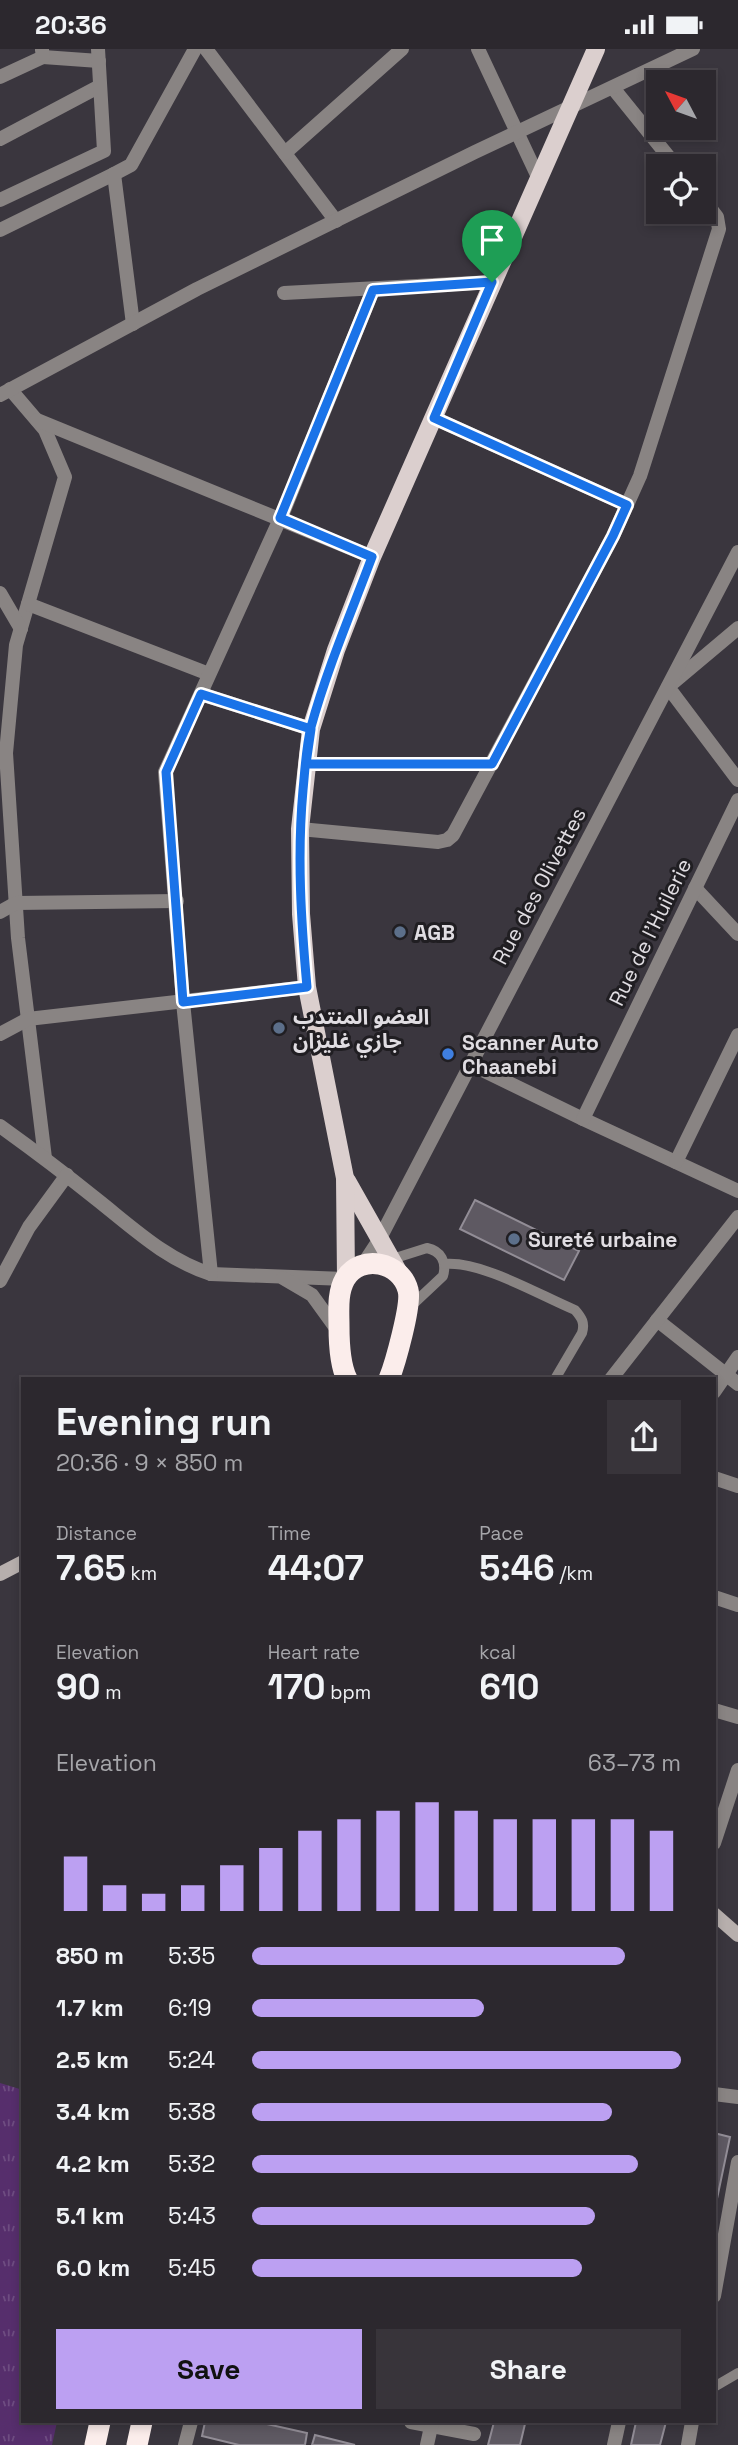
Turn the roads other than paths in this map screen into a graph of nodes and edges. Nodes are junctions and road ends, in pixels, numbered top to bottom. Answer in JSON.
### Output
{"nodes":[{"id":1,"x":195,"y":49,"type":"edge"},
{"id":2,"x":206,"y":49,"type":"edge"},
{"id":3,"x":402,"y":49,"type":"edge"},
{"id":4,"x":478,"y":49,"type":"edge"},
{"id":5,"x":596,"y":49,"type":"edge"},
{"id":6,"x":693,"y":49,"type":"edge"},
{"id":7,"x":43,"y":53,"type":"edge"},
{"id":8,"x":99,"y":55,"type":"edge"},
{"id":9,"x":0,"y":77,"type":"edge"},
{"id":10,"x":100,"y":86,"type":"junction"},
{"id":11,"x":613,"y":88,"type":"junction"},
{"id":12,"x":568,"y":110,"type":"junction"},
{"id":13,"x":516,"y":134,"type":"junction"},
{"id":14,"x":0,"y":139,"type":"edge"},
{"id":15,"x":285,"y":153,"type":"junction"},
{"id":16,"x":666,"y":154,"type":"edge"},
{"id":17,"x":114,"y":174,"type":"junction"},
{"id":18,"x":539,"y":179,"type":"junction"},
{"id":19,"x":0,"y":200,"type":"edge"},
{"id":20,"x":716,"y":215,"type":"edge"},
{"id":21,"x":336,"y":221,"type":"junction"},
{"id":22,"x":0,"y":230,"type":"edge"},
{"id":23,"x":492,"y":282,"type":"junction"},
{"id":24,"x":373,"y":290,"type":"junction"},
{"id":25,"x":284,"y":293,"type":"dead end"},
{"id":26,"x":133,"y":324,"type":"junction"},
{"id":27,"x":5,"y":392,"type":"edge"},
{"id":28,"x":434,"y":418,"type":"junction"},
{"id":29,"x":37,"y":420,"type":"junction"},
{"id":30,"x":627,"y":505,"type":"junction"},
{"id":31,"x":280,"y":518,"type":"junction"},
{"id":32,"x":738,"y":552,"type":"edge"},
{"id":33,"x":372,"y":557,"type":"junction"},
{"id":34,"x":0,"y":593,"type":"edge"},
{"id":35,"x":28,"y":604,"type":"junction"},
{"id":36,"x":738,"y":628,"type":"edge"},
{"id":37,"x":21,"y":629,"type":"junction"},
{"id":38,"x":16,"y":645,"type":"junction"},
{"id":39,"x":0,"y":653,"type":"edge"},
{"id":40,"x":209,"y":674,"type":"junction"},
{"id":41,"x":668,"y":687,"type":"junction"},
{"id":42,"x":201,"y":694,"type":"junction"},
{"id":43,"x":311,"y":729,"type":"junction"},
{"id":44,"x":306,"y":764,"type":"junction"},
{"id":45,"x":492,"y":764,"type":"junction"},
{"id":46,"x":738,"y":780,"type":"edge"},
{"id":47,"x":4,"y":781,"type":"edge"},
{"id":48,"x":738,"y":800,"type":"edge"},
{"id":49,"x":300,"y":829,"type":"junction"},
{"id":50,"x":695,"y":888,"type":"junction"},
{"id":51,"x":177,"y":901,"type":"junction"},
{"id":52,"x":16,"y":903,"type":"junction"},
{"id":53,"x":0,"y":912,"type":"edge"},
{"id":54,"x":738,"y":934,"type":"edge"},
{"id":55,"x":307,"y":987,"type":"junction"},
{"id":56,"x":183,"y":1002,"type":"junction"},
{"id":57,"x":28,"y":1019,"type":"junction"},
{"id":58,"x":0,"y":1034,"type":"edge"},
{"id":59,"x":738,"y":1035,"type":"edge"},
{"id":60,"x":470,"y":1064,"type":"junction"},
{"id":61,"x":583,"y":1119,"type":"junction"},
{"id":62,"x":0,"y":1126,"type":"edge"},
{"id":63,"x":45,"y":1158,"type":"junction"},
{"id":64,"x":676,"y":1162,"type":"junction"},
{"id":65,"x":67,"y":1175,"type":"junction"},
{"id":66,"x":345,"y":1178,"type":"junction"},
{"id":67,"x":738,"y":1191,"type":"edge"},
{"id":68,"x":738,"y":1217,"type":"edge"},
{"id":69,"x":379,"y":1240,"type":"junction"},
{"id":70,"x":445,"y":1264,"type":"junction"},
{"id":71,"x":371,"y":1270,"type":"junction"},
{"id":72,"x":212,"y":1274,"type":"junction"},
{"id":73,"x":281,"y":1278,"type":"junction"},
{"id":74,"x":0,"y":1281,"type":"edge"},
{"id":75,"x":407,"y":1309,"type":"junction"},
{"id":76,"x":657,"y":1320,"type":"junction"},
{"id":77,"x":339,"y":1333,"type":"junction"},
{"id":78,"x":738,"y":1357,"type":"edge"},
{"id":79,"x":724,"y":1375,"type":"junction"},
{"id":80,"x":346,"y":1377,"type":"edge"},
{"id":81,"x":390,"y":1377,"type":"edge"},
{"id":82,"x":556,"y":1377,"type":"edge"},
{"id":83,"x":613,"y":1377,"type":"edge"},
{"id":84,"x":738,"y":1384,"type":"edge"},
{"id":85,"x":716,"y":1389,"type":"edge"},
{"id":86,"x":716,"y":1479,"type":"edge"},
{"id":87,"x":738,"y":1486,"type":"edge"},
{"id":88,"x":21,"y":1563,"type":"edge"},
{"id":89,"x":0,"y":1574,"type":"edge"},
{"id":90,"x":716,"y":1598,"type":"edge"},
{"id":91,"x":738,"y":1605,"type":"edge"},
{"id":92,"x":716,"y":1711,"type":"edge"},
{"id":93,"x":738,"y":1717,"type":"edge"},
{"id":94,"x":738,"y":1770,"type":"edge"},
{"id":95,"x":716,"y":1837,"type":"edge"},
{"id":96,"x":716,"y":1916,"type":"edge"},
{"id":97,"x":738,"y":1935,"type":"edge"},
{"id":98,"x":716,"y":2094,"type":"edge"},
{"id":99,"x":738,"y":2097,"type":"edge"},
{"id":100,"x":738,"y":2162,"type":"edge"},
{"id":101,"x":716,"y":2285,"type":"edge"},
{"id":102,"x":738,"y":2373,"type":"edge"},
{"id":103,"x":716,"y":2386,"type":"edge"},
{"id":104,"x":100,"y":2423,"type":"edge"},
{"id":105,"x":142,"y":2423,"type":"edge"},
{"id":106,"x":191,"y":2423,"type":"edge"},
{"id":107,"x":619,"y":2423,"type":"edge"},
{"id":108,"x":692,"y":2423,"type":"edge"},
{"id":109,"x":432,"y":2424,"type":"edge"},
{"id":110,"x":474,"y":2434,"type":"edge"},
{"id":111,"x":95,"y":2445,"type":"edge"},
{"id":112,"x":137,"y":2445,"type":"edge"},
{"id":113,"x":185,"y":2445,"type":"edge"},
{"id":114,"x":427,"y":2445,"type":"edge"},
{"id":115,"x":614,"y":2445,"type":"edge"},
{"id":116,"x":688,"y":2445,"type":"edge"}],
"edges":[{"from":1,"to":17,"type":"street"},
{"from":2,"to":15,"type":"street"},
{"from":3,"to":15,"type":"street"},
{"from":4,"to":13,"type":"street"},
{"from":5,"to":12,"type":"main road"},
{"from":6,"to":11,"type":"street"},
{"from":7,"to":8,"type":"street"},
{"from":7,"to":9,"type":"street"},
{"from":8,"to":10,"type":"street"},
{"from":10,"to":14,"type":"street"},
{"from":10,"to":19,"type":"street"},
{"from":11,"to":12,"type":"street"},
{"from":11,"to":16,"type":"street"},
{"from":12,"to":13,"type":"street"},
{"from":12,"to":18,"type":"main road"},
{"from":13,"to":18,"type":"street"},
{"from":13,"to":21,"type":"street"},
{"from":15,"to":21,"type":"street"},
{"from":17,"to":22,"type":"street"},
{"from":17,"to":26,"type":"street"},
{"from":18,"to":23,"type":"main road"},
{"from":20,"to":30,"type":"street"},
{"from":21,"to":26,"type":"street"},
{"from":23,"to":24,"type":"street"},
{"from":23,"to":28,"type":"main road"},
{"from":24,"to":25,"type":"street"},
{"from":24,"to":31,"type":"street"},
{"from":26,"to":27,"type":"street"},
{"from":27,"to":29,"type":"street"},
{"from":28,"to":30,"type":"street"},
{"from":28,"to":33,"type":"main road"},
{"from":29,"to":31,"type":"street"},
{"from":29,"to":35,"type":"street"},
{"from":30,"to":45,"type":"street"},
{"from":31,"to":33,"type":"street"},
{"from":31,"to":40,"type":"street"},
{"from":32,"to":41,"type":"street","name":"Rue des Olivettes"},
{"from":33,"to":43,"type":"main road"},
{"from":34,"to":37,"type":"street"},
{"from":35,"to":37,"type":"street"},
{"from":35,"to":40,"type":"street"},
{"from":36,"to":41,"type":"street"},
{"from":37,"to":38,"type":"street"},
{"from":38,"to":39,"type":"street"},
{"from":38,"to":47,"type":"street"},
{"from":40,"to":42,"type":"street"},
{"from":41,"to":46,"type":"street"},
{"from":41,"to":60,"type":"street","name":"Rue des Olivettes"},
{"from":42,"to":43,"type":"street"},
{"from":42,"to":51,"type":"street"},
{"from":43,"to":44,"type":"main road"},
{"from":44,"to":45,"type":"street"},
{"from":44,"to":49,"type":"main road"},
{"from":45,"to":49,"type":"street"},
{"from":47,"to":52,"type":"street"},
{"from":48,"to":50,"type":"street","name":"Rue de l'Huilerie"},
{"from":49,"to":55,"type":"main road"},
{"from":50,"to":54,"type":"street"},
{"from":50,"to":61,"type":"street","name":"Rue de l'Huilerie"},
{"from":51,"to":52,"type":"street"},
{"from":51,"to":56,"type":"street"},
{"from":52,"to":53,"type":"street"},
{"from":52,"to":57,"type":"street"},
{"from":55,"to":56,"type":"street"},
{"from":55,"to":66,"type":"main road"},
{"from":56,"to":57,"type":"street"},
{"from":56,"to":72,"type":"street"},
{"from":57,"to":58,"type":"street"},
{"from":57,"to":63,"type":"street"},
{"from":59,"to":64,"type":"street"},
{"from":60,"to":61,"type":"street"},
{"from":60,"to":69,"type":"street","name":"Rue des Olivettes"},
{"from":61,"to":64,"type":"street"},
{"from":62,"to":63,"type":"street"},
{"from":63,"to":65,"type":"street"},
{"from":64,"to":67,"type":"street"},
{"from":65,"to":72,"type":"street"},
{"from":65,"to":74,"type":"street"},
{"from":66,"to":69,"type":"main road"},
{"from":66,"to":71,"type":"main road"},
{"from":68,"to":76,"type":"street"},
{"from":69,"to":71,"type":"main road"},
{"from":69,"to":71,"type":"street","name":"Rue des Olivettes"},
{"from":70,"to":71,"type":"lane"},
{"from":70,"to":75,"type":"lane"},
{"from":70,"to":82,"type":"lane"},
{"from":71,"to":73,"type":"street"},
{"from":71,"to":75,"type":"highway"},
{"from":71,"to":77,"type":"highway"},
{"from":72,"to":73,"type":"street"},
{"from":73,"to":77,"type":"street"},
{"from":75,"to":81,"type":"highway"},
{"from":76,"to":79,"type":"street"},
{"from":76,"to":83,"type":"street"},
{"from":77,"to":80,"type":"highway"},
{"from":78,"to":79,"type":"street"},
{"from":79,"to":84,"type":"street"},
{"from":79,"to":85,"type":"street"},
{"from":86,"to":87,"type":"street"},
{"from":88,"to":89,"type":"street"},
{"from":90,"to":91,"type":"street"},
{"from":92,"to":93,"type":"street"},
{"from":94,"to":95,"type":"street"},
{"from":96,"to":97,"type":"street"},
{"from":98,"to":99,"type":"street"},
{"from":100,"to":101,"type":"street"},
{"from":102,"to":103,"type":"lane"},
{"from":104,"to":111,"type":"highway"},
{"from":105,"to":112,"type":"highway"},
{"from":106,"to":113,"type":"street"},
{"from":107,"to":115,"type":"street"},
{"from":108,"to":116,"type":"street"},
{"from":109,"to":110,"type":"street"},
{"from":109,"to":114,"type":"street"}]}
